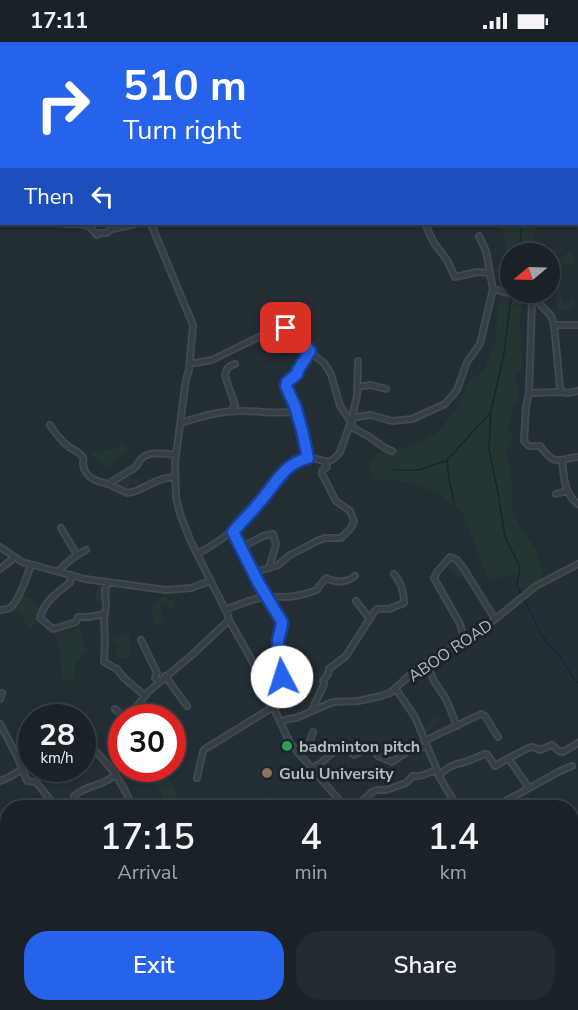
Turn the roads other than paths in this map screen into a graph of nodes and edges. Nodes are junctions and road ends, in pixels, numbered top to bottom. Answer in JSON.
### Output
{"nodes":[{"id":1,"x":84,"y":225,"type":"edge"},
{"id":2,"x":131,"y":225,"type":"edge"},
{"id":3,"x":151,"y":225,"type":"edge"},
{"id":4,"x":426,"y":226,"type":"dead end"},
{"id":5,"x":479,"y":236,"type":"dead end"},
{"id":6,"x":490,"y":273,"type":"junction"},
{"id":7,"x":493,"y":289,"type":"junction"},
{"id":8,"x":500,"y":291,"type":"edge"},
{"id":9,"x":532,"y":303,"type":"edge"},
{"id":10,"x":539,"y":303,"type":"edge"},
{"id":11,"x":578,"y":325,"type":"edge"},
{"id":12,"x":554,"y":326,"type":"junction"},
{"id":13,"x":310,"y":351,"type":"junction"},
{"id":14,"x":358,"y":361,"type":"dead end"},
{"id":15,"x":190,"y":362,"type":"junction"},
{"id":16,"x":235,"y":364,"type":"dead end"},
{"id":17,"x":358,"y":387,"type":"junction"},
{"id":18,"x":386,"y":389,"type":"dead end"},
{"id":19,"x":578,"y":391,"type":"edge"},
{"id":20,"x":563,"y":392,"type":"junction"},
{"id":21,"x":529,"y":393,"type":"junction"},
{"id":22,"x":231,"y":411,"type":"junction"},
{"id":23,"x":296,"y":411,"type":"junction"},
{"id":24,"x":351,"y":422,"type":"junction"},
{"id":25,"x":181,"y":423,"type":"junction"},
{"id":26,"x":50,"y":424,"type":"dead end"},
{"id":27,"x":392,"y":451,"type":"dead end"},
{"id":28,"x":176,"y":455,"type":"junction"},
{"id":29,"x":578,"y":457,"type":"edge"},
{"id":30,"x":308,"y":458,"type":"junction"},
{"id":31,"x":562,"y":461,"type":"junction"},
{"id":32,"x":324,"y":462,"type":"junction"},
{"id":33,"x":175,"y":477,"type":"junction"},
{"id":34,"x":108,"y":484,"type":"junction"},
{"id":35,"x":567,"y":490,"type":"junction"},
{"id":36,"x":556,"y":494,"type":"dead end"},
{"id":37,"x":578,"y":504,"type":"edge"},
{"id":38,"x":61,"y":528,"type":"dead end"},
{"id":39,"x":233,"y":532,"type":"junction"},
{"id":40,"x":0,"y":547,"type":"edge"},
{"id":41,"x":241,"y":548,"type":"junction"},
{"id":42,"x":86,"y":550,"type":"dead end"},
{"id":43,"x":197,"y":554,"type":"junction"},
{"id":44,"x":77,"y":555,"type":"junction"},
{"id":45,"x":14,"y":558,"type":"junction"},
{"id":46,"x":578,"y":564,"type":"edge"},
{"id":47,"x":31,"y":565,"type":"junction"},
{"id":48,"x":269,"y":568,"type":"junction"},
{"id":49,"x":0,"y":569,"type":"edge"},
{"id":50,"x":58,"y":572,"type":"junction"},
{"id":51,"x":254,"y":573,"type":"junction"},
{"id":52,"x":394,"y":574,"type":"dead end"},
{"id":53,"x":71,"y":575,"type":"junction"},
{"id":54,"x":356,"y":576,"type":"dead end"},
{"id":55,"x":210,"y":581,"type":"junction"},
{"id":56,"x":108,"y":582,"type":"junction"},
{"id":57,"x":267,"y":598,"type":"junction"},
{"id":58,"x":356,"y":601,"type":"dead end"},
{"id":59,"x":0,"y":610,"type":"edge"},
{"id":60,"x":225,"y":610,"type":"junction"},
{"id":61,"x":105,"y":614,"type":"junction"},
{"id":62,"x":369,"y":618,"type":"junction"},
{"id":63,"x":495,"y":619,"type":"junction"},
{"id":64,"x":229,"y":620,"type":"junction"},
{"id":65,"x":141,"y":640,"type":"dead end"},
{"id":66,"x":465,"y":642,"type":"junction"},
{"id":67,"x":426,"y":662,"type":"junction"},
{"id":68,"x":165,"y":676,"type":"junction"},
{"id":69,"x":160,"y":681,"type":"junction"},
{"id":70,"x":264,"y":688,"type":"junction"},
{"id":71,"x":396,"y":689,"type":"junction"},
{"id":72,"x":144,"y":696,"type":"junction"},
{"id":73,"x":138,"y":704,"type":"edge"},
{"id":74,"x":187,"y":706,"type":"dead end"},
{"id":75,"x":273,"y":708,"type":"junction"},
{"id":76,"x":312,"y":710,"type":"junction"},
{"id":77,"x":280,"y":722,"type":"junction"},
{"id":78,"x":0,"y":724,"type":"edge"},
{"id":79,"x":457,"y":726,"type":"junction"},
{"id":80,"x":313,"y":732,"type":"dead end"},
{"id":81,"x":498,"y":737,"type":"dead end"},
{"id":82,"x":578,"y":743,"type":"edge"},
{"id":83,"x":425,"y":744,"type":"junction"},
{"id":84,"x":96,"y":751,"type":"edge"},
{"id":85,"x":298,"y":753,"type":"junction"},
{"id":86,"x":509,"y":759,"type":"junction"},
{"id":87,"x":18,"y":760,"type":"edge"},
{"id":88,"x":108,"y":764,"type":"edge"},
{"id":89,"x":572,"y":766,"type":"dead end"},
{"id":90,"x":437,"y":770,"type":"junction"},
{"id":91,"x":313,"y":771,"type":"junction"},
{"id":92,"x":18,"y":772,"type":"edge"},
{"id":93,"x":439,"y":777,"type":"junction"},
{"id":94,"x":196,"y":778,"type":"dead end"},
{"id":95,"x":108,"y":780,"type":"edge"},
{"id":96,"x":0,"y":781,"type":"edge"},
{"id":97,"x":36,"y":782,"type":"edge"},
{"id":98,"x":121,"y":782,"type":"edge"},
{"id":99,"x":529,"y":788,"type":"junction"},
{"id":100,"x":50,"y":800,"type":"edge"},
{"id":101,"x":75,"y":800,"type":"edge"},
{"id":102,"x":129,"y":800,"type":"edge"},
{"id":103,"x":339,"y":800,"type":"edge"},
{"id":104,"x":364,"y":800,"type":"edge"},
{"id":105,"x":454,"y":800,"type":"edge"},
{"id":106,"x":508,"y":800,"type":"edge"}],
"edges":[{"from":1,"to":2,"type":"street"},
{"from":3,"to":15,"type":"street"},
{"from":4,"to":6,"type":"street"},
{"from":5,"to":6,"type":"street"},
{"from":6,"to":7,"type":"street"},
{"from":7,"to":8,"type":"street"},
{"from":7,"to":24,"type":"street"},
{"from":9,"to":21,"type":"street"},
{"from":10,"to":12,"type":"street"},
{"from":11,"to":12,"type":"street"},
{"from":12,"to":20,"type":"street"},
{"from":13,"to":15,"type":"street"},
{"from":13,"to":23,"type":"street"},
{"from":13,"to":24,"type":"street"},
{"from":14,"to":17,"type":"street"},
{"from":15,"to":25,"type":"street"},
{"from":16,"to":22,"type":"street"},
{"from":17,"to":18,"type":"street"},
{"from":17,"to":24,"type":"street"},
{"from":19,"to":20,"type":"street"},
{"from":20,"to":21,"type":"street"},
{"from":21,"to":31,"type":"street"},
{"from":22,"to":23,"type":"street"},
{"from":22,"to":25,"type":"street"},
{"from":23,"to":30,"type":"street"},
{"from":24,"to":27,"type":"street"},
{"from":24,"to":32,"type":"street"},
{"from":25,"to":28,"type":"street"},
{"from":26,"to":34,"type":"street"},
{"from":28,"to":33,"type":"street"},
{"from":28,"to":34,"type":"street"},
{"from":29,"to":31,"type":"street"},
{"from":30,"to":32,"type":"street"},
{"from":30,"to":39,"type":"street"},
{"from":31,"to":35,"type":"street"},
{"from":32,"to":48,"type":"street"},
{"from":33,"to":34,"type":"street"},
{"from":33,"to":43,"type":"street"},
{"from":35,"to":36,"type":"street"},
{"from":35,"to":37,"type":"street"},
{"from":38,"to":44,"type":"street"},
{"from":39,"to":41,"type":"street"},
{"from":39,"to":43,"type":"street"},
{"from":40,"to":45,"type":"street"},
{"from":41,"to":48,"type":"street"},
{"from":41,"to":51,"type":"street"},
{"from":42,"to":44,"type":"street"},
{"from":43,"to":55,"type":"street"},
{"from":44,"to":50,"type":"street"},
{"from":45,"to":47,"type":"street"},
{"from":45,"to":49,"type":"street"},
{"from":46,"to":63,"type":"street","name":"ABOO ROAD"},
{"from":47,"to":50,"type":"street"},
{"from":47,"to":59,"type":"street"},
{"from":48,"to":51,"type":"street"},
{"from":50,"to":53,"type":"street"},
{"from":51,"to":57,"type":"street"},
{"from":52,"to":62,"type":"street"},
{"from":53,"to":56,"type":"street"},
{"from":53,"to":61,"type":"street"},
{"from":54,"to":57,"type":"street"},
{"from":55,"to":56,"type":"street"},
{"from":55,"to":60,"type":"street"},
{"from":56,"to":61,"type":"street"},
{"from":57,"to":60,"type":"street"},
{"from":57,"to":70,"type":"street"},
{"from":58,"to":62,"type":"street"},
{"from":60,"to":64,"type":"street"},
{"from":61,"to":72,"type":"street"},
{"from":62,"to":76,"type":"street"},
{"from":63,"to":66,"type":"street","name":"ABOO ROAD"},
{"from":63,"to":66,"type":"street"},
{"from":64,"to":68,"type":"street"},
{"from":64,"to":70,"type":"street"},
{"from":65,"to":69,"type":"street"},
{"from":66,"to":67,"type":"street","name":"ABOO ROAD"},
{"from":67,"to":71,"type":"street","name":"ABOO ROAD"},
{"from":67,"to":79,"type":"street"},
{"from":68,"to":69,"type":"street"},
{"from":68,"to":74,"type":"street"},
{"from":69,"to":72,"type":"street"},
{"from":70,"to":75,"type":"street"},
{"from":71,"to":76,"type":"street","name":"ABOO ROAD"},
{"from":71,"to":83,"type":"street"},
{"from":72,"to":73,"type":"street"},
{"from":75,"to":77,"type":"street"},
{"from":75,"to":94,"type":"street"},
{"from":76,"to":77,"type":"street","name":"ABOO ROAD"},
{"from":77,"to":85,"type":"street"},
{"from":78,"to":87,"type":"street"},
{"from":79,"to":81,"type":"street"},
{"from":79,"to":83,"type":"street"},
{"from":80,"to":85,"type":"street"},
{"from":82,"to":86,"type":"street"},
{"from":83,"to":90,"type":"street"},
{"from":83,"to":91,"type":"street"},
{"from":84,"to":88,"type":"street"},
{"from":85,"to":91,"type":"street"},
{"from":86,"to":93,"type":"street"},
{"from":86,"to":99,"type":"street"},
{"from":89,"to":99,"type":"street"},
{"from":90,"to":93,"type":"street"},
{"from":90,"to":104,"type":"street"},
{"from":91,"to":103,"type":"street"},
{"from":92,"to":96,"type":"street"},
{"from":93,"to":105,"type":"street"},
{"from":95,"to":101,"type":"street"},
{"from":97,"to":100,"type":"street"},
{"from":98,"to":102,"type":"street"},
{"from":99,"to":106,"type":"street"}]}
